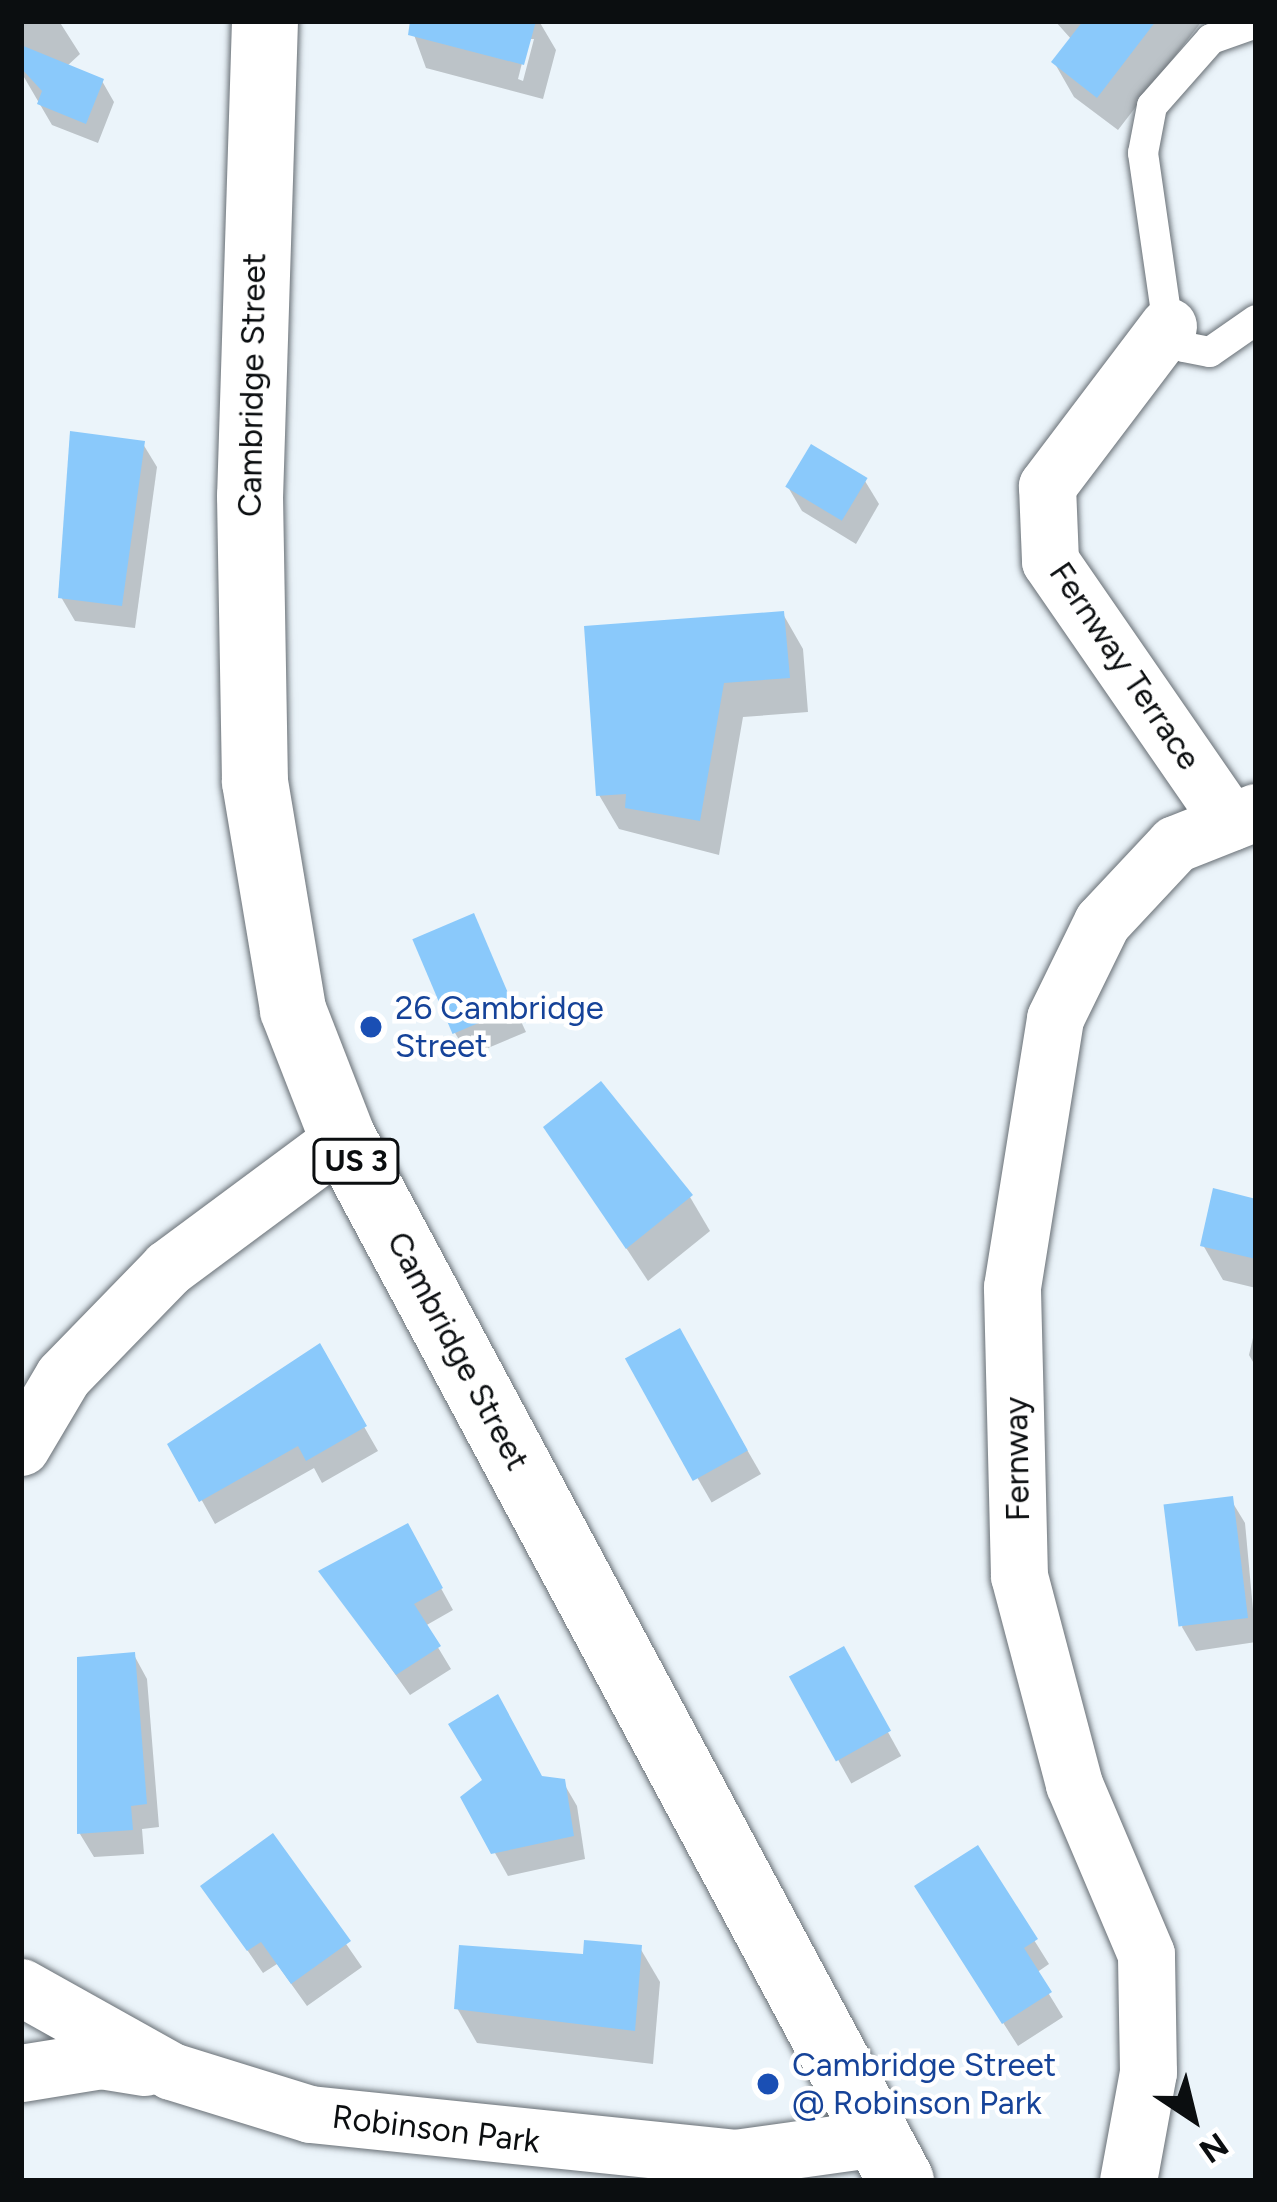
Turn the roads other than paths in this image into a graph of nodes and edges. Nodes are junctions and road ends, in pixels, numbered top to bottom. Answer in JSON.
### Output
{"nodes":[{"id":1,"x":265,"y":21,"type":"edge"},
{"id":2,"x":1256,"y":22,"type":"edge"},
{"id":3,"x":1256,"y":320,"type":"edge"},
{"id":4,"x":1168,"y":326,"type":"junction"},
{"id":5,"x":1243,"y":817,"type":"edge"},
{"id":6,"x":344,"y":1138,"type":"junction"},
{"id":7,"x":21,"y":1447,"type":"edge"},
{"id":8,"x":21,"y":1987,"type":"edge"},
{"id":9,"x":171,"y":2072,"type":"junction"},
{"id":10,"x":21,"y":2074,"type":"edge"},
{"id":11,"x":890,"y":2160,"type":"edge"},
{"id":12,"x":1128,"y":2181,"type":"edge"}],
"edges":[{"from":1,"to":6,"type":"highway","name":"Cambridge Street","number":"US 3"},
{"from":2,"to":4,"type":"lane"},
{"from":3,"to":4,"type":"lane"},
{"from":4,"to":5,"type":"street","name":"Fernway Terrace"},
{"from":5,"to":12,"type":"street","name":"Fernway"},
{"from":6,"to":7,"type":"street"},
{"from":6,"to":11,"type":"highway","name":"Cambridge Street","number":"US 3"},
{"from":8,"to":9,"type":"street","name":"Robinson Park"},
{"from":9,"to":10,"type":"street"},
{"from":9,"to":11,"type":"street","name":"Robinson Park"}]}
